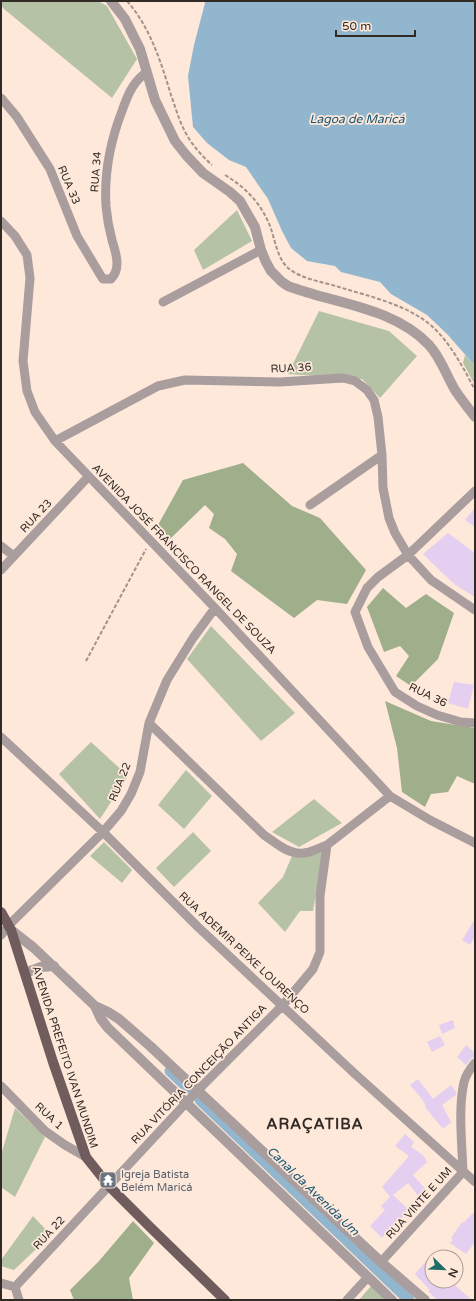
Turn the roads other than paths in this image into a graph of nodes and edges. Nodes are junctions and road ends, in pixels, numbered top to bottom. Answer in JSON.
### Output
{"nodes":[{"id":1,"x":111,"y":1,"type":"edge"},
{"id":2,"x":147,"y":76,"type":"junction"},
{"id":3,"x":1,"y":98,"type":"edge"},
{"id":4,"x":1,"y":221,"type":"edge"},
{"id":5,"x":261,"y":250,"type":"junction"},
{"id":6,"x":110,"y":279,"type":"joint"},
{"id":7,"x":163,"y":302,"type":"dead end"},
{"id":8,"x":475,"y":417,"type":"edge"},
{"id":9,"x":55,"y":441,"type":"junction"},
{"id":10,"x":382,"y":455,"type":"junction"},
{"id":11,"x":88,"y":477,"type":"junction"},
{"id":12,"x":475,"y":491,"type":"edge"},
{"id":13,"x":310,"y":505,"type":"dead end"},
{"id":14,"x":1,"y":546,"type":"edge"},
{"id":15,"x":408,"y":555,"type":"junction"},
{"id":16,"x":14,"y":556,"type":"junction"},
{"id":17,"x":1,"y":570,"type":"edge"},
{"id":18,"x":215,"y":608,"type":"junction"},
{"id":19,"x":475,"y":610,"type":"edge"},
{"id":20,"x":149,"y":723,"type":"junction"},
{"id":21,"x":475,"y":723,"type":"edge"},
{"id":22,"x":1,"y":737,"type":"edge"},
{"id":23,"x":390,"y":796,"type":"junction"},
{"id":24,"x":104,"y":832,"type":"junction"},
{"id":25,"x":475,"y":843,"type":"edge"},
{"id":26,"x":327,"y":845,"type":"junction"},
{"id":27,"x":1,"y":912,"type":"edge"},
{"id":28,"x":10,"y":928,"type":"junction"},
{"id":29,"x":1,"y":935,"type":"edge"},
{"id":30,"x":54,"y":966,"type":"junction"},
{"id":31,"x":24,"y":973,"type":"junction"},
{"id":32,"x":95,"y":1006,"type":"junction"},
{"id":33,"x":282,"y":1006,"type":"junction"},
{"id":34,"x":475,"y":1063,"type":"edge"},
{"id":35,"x":1,"y":1086,"type":"edge"},
{"id":36,"x":192,"y":1096,"type":"junction"},
{"id":37,"x":86,"y":1157,"type":"junction"},
{"id":38,"x":463,"y":1172,"type":"junction"},
{"id":39,"x":475,"y":1182,"type":"edge"},
{"id":40,"x":109,"y":1186,"type":"junction"},
{"id":41,"x":381,"y":1262,"type":"junction"},
{"id":42,"x":368,"y":1277,"type":"junction"},
{"id":43,"x":1,"y":1283,"type":"edge"},
{"id":44,"x":15,"y":1287,"type":"junction"},
{"id":45,"x":19,"y":1300,"type":"edge"},
{"id":46,"x":225,"y":1300,"type":"edge"},
{"id":47,"x":347,"y":1300,"type":"edge"},
{"id":48,"x":392,"y":1300,"type":"edge"},
{"id":49,"x":425,"y":1300,"type":"edge"}],
"edges":[{"from":1,"to":2,"type":"street"},
{"from":2,"to":5,"type":"street"},
{"from":2,"to":6,"type":"street","name":"RUA 34"},
{"from":3,"to":6,"type":"street","name":"RUA 33"},
{"from":4,"to":9,"type":"street","name":"AVENIDA JOSÉ FRANCISCO RANGEL DE SOUZA"},
{"from":5,"to":7,"type":"street"},
{"from":5,"to":8,"type":"street"},
{"from":9,"to":10,"type":"street","name":"RUA 36"},
{"from":9,"to":11,"type":"street","name":"AVENIDA JOSÉ FRANCISCO RANGEL DE SOUZA"},
{"from":10,"to":13,"type":"street"},
{"from":10,"to":15,"type":"street","name":"RUA 36"},
{"from":11,"to":16,"type":"street","name":"RUA 23"},
{"from":11,"to":18,"type":"street","name":"AVENIDA JOSÉ FRANCISCO RANGEL DE SOUZA"},
{"from":12,"to":15,"type":"street","name":"RUA 36"},
{"from":14,"to":16,"type":"street"},
{"from":15,"to":19,"type":"street","name":"RUA 36"},
{"from":15,"to":21,"type":"street","name":"RUA 36"},
{"from":16,"to":17,"type":"street","name":"RUA 23"},
{"from":18,"to":20,"type":"street","name":"RUA 22"},
{"from":18,"to":23,"type":"street","name":"AVENIDA JOSÉ FRANCISCO RANGEL DE SOUZA"},
{"from":20,"to":24,"type":"street","name":"RUA 22"},
{"from":20,"to":26,"type":"street"},
{"from":22,"to":24,"type":"street","name":"RUA ADEMIR PEIXE LOURENÇO"},
{"from":23,"to":25,"type":"street","name":"AVENIDA JOSÉ FRANCISCO RANGEL DE SOUZA"},
{"from":23,"to":26,"type":"street"},
{"from":24,"to":28,"type":"street","name":"RUA 22"},
{"from":24,"to":33,"type":"street","name":"RUA ADEMIR PEIXE LOURENÇO"},
{"from":26,"to":33,"type":"street","name":"RUA VITÓRIA CONCEIÇÃO ANTIGA"},
{"from":27,"to":28,"type":"main road","name":"AVENIDA PREFEITO IVAN MUNDIM"},
{"from":28,"to":29,"type":"street","name":"RUA 22"},
{"from":28,"to":30,"type":"street"},
{"from":28,"to":31,"type":"main road","name":"AVENIDA PREFEITO IVAN MUNDIM"},
{"from":30,"to":31,"type":"street"},
{"from":30,"to":32,"type":"street"},
{"from":31,"to":37,"type":"main road","name":"AVENIDA PREFEITO IVAN MUNDIM"},
{"from":32,"to":36,"type":"street"},
{"from":32,"to":36,"type":"street"},
{"from":33,"to":36,"type":"street","name":"RUA VITÓRIA CONCEIÇÃO ANTIGA"},
{"from":33,"to":38,"type":"street","name":"RUA ADEMIR PEIXE LOURENÇO"},
{"from":34,"to":38,"type":"street","name":"RUA VINTE E UM"},
{"from":35,"to":37,"type":"street","name":"RUA 1"},
{"from":36,"to":40,"type":"street","name":"RUA VITÓRIA CONCEIÇÃO ANTIGA"},
{"from":36,"to":41,"type":"street"},
{"from":36,"to":42,"type":"street"},
{"from":37,"to":40,"type":"main road","name":"AVENIDA PREFEITO IVAN MUNDIM"},
{"from":38,"to":39,"type":"street","name":"RUA ADEMIR PEIXE LOURENÇO"},
{"from":38,"to":41,"type":"street","name":"RUA VINTE E UM"},
{"from":40,"to":44,"type":"street","name":"RUA 22"},
{"from":40,"to":46,"type":"main road","name":"AVENIDA PREFEITO IVAN MUNDIM"},
{"from":41,"to":49,"type":"street"},
{"from":42,"to":47,"type":"street"},
{"from":42,"to":48,"type":"street"},
{"from":43,"to":44,"type":"street"},
{"from":44,"to":45,"type":"street"}]}
